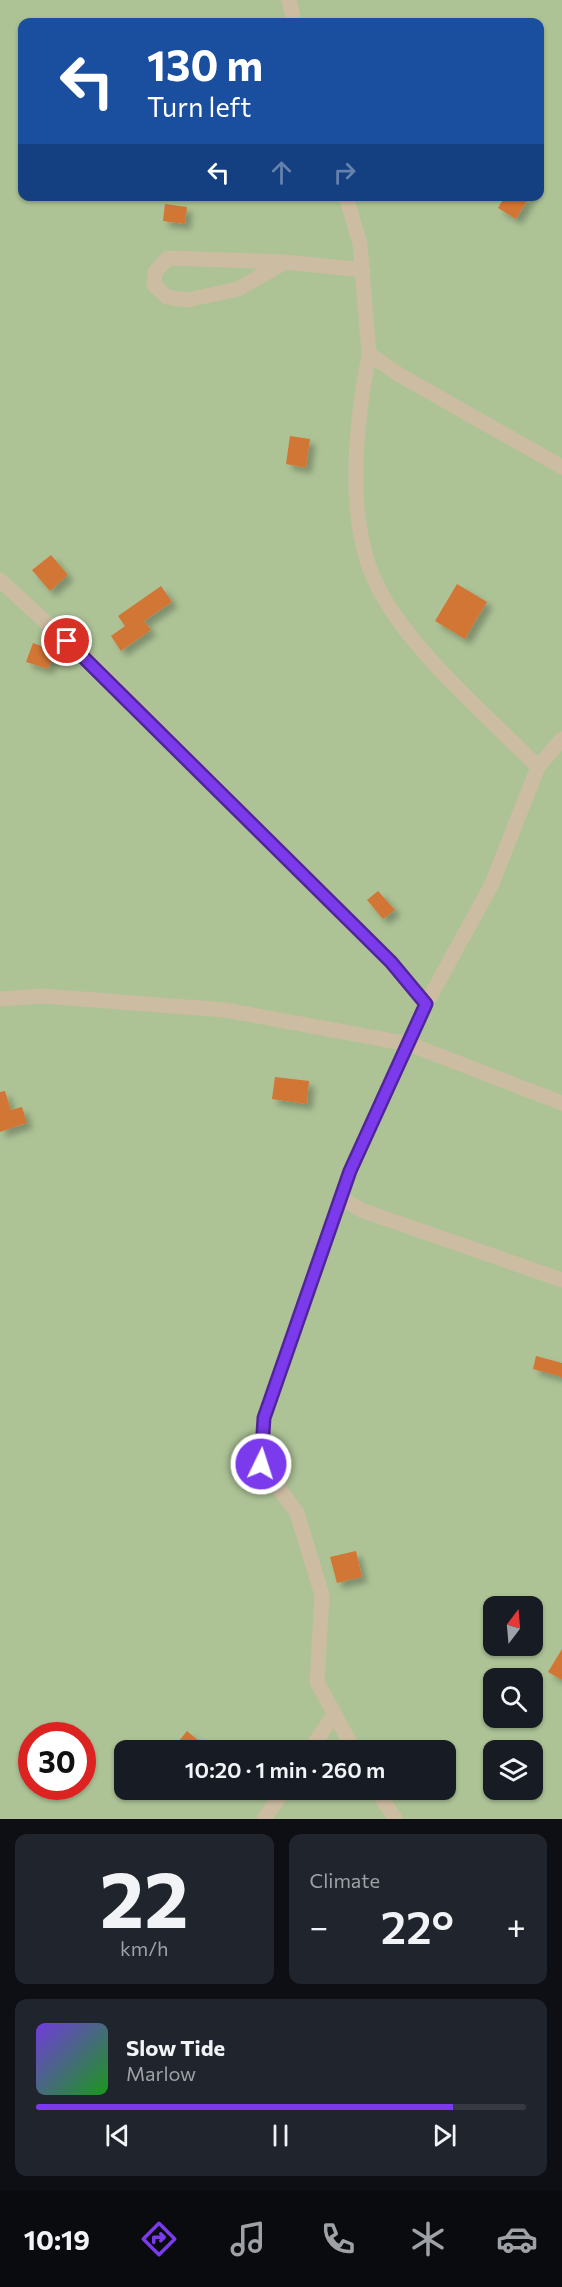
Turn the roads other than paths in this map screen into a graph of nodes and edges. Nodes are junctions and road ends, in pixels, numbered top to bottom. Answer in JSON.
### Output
{"nodes":[{"id":1,"x":289,"y":0,"type":"edge"},
{"id":2,"x":293,"y":18,"type":"edge"},
{"id":3,"x":347,"y":201,"type":"edge"},
{"id":4,"x":285,"y":262,"type":"junction"},
{"id":5,"x":363,"y":270,"type":"junction"},
{"id":6,"x":369,"y":354,"type":"junction"},
{"id":7,"x":562,"y":467,"type":"edge"},
{"id":8,"x":0,"y":580,"type":"edge"},
{"id":9,"x":562,"y":739,"type":"edge"},
{"id":10,"x":538,"y":767,"type":"junction"},
{"id":11,"x":0,"y":999,"type":"edge"},
{"id":12,"x":426,"y":1004,"type":"junction"},
{"id":13,"x":409,"y":1044,"type":"junction"},
{"id":14,"x":562,"y":1103,"type":"edge"},
{"id":15,"x":341,"y":1198,"type":"junction"},
{"id":16,"x":562,"y":1280,"type":"edge"},
{"id":17,"x":333,"y":1716,"type":"junction"},
{"id":18,"x":317,"y":1740,"type":"edge"},
{"id":19,"x":348,"y":1740,"type":"edge"},
{"id":20,"x":277,"y":1800,"type":"edge"},
{"id":21,"x":383,"y":1800,"type":"edge"},
{"id":22,"x":264,"y":1819,"type":"edge"},
{"id":23,"x":395,"y":1819,"type":"edge"}],
"edges":[{"from":1,"to":2,"type":"street"},
{"from":3,"to":5,"type":"street"},
{"from":4,"to":4,"type":"street"},
{"from":4,"to":5,"type":"street"},
{"from":5,"to":6,"type":"street"},
{"from":6,"to":7,"type":"street"},
{"from":6,"to":10,"type":"street"},
{"from":8,"to":12,"type":"street"},
{"from":9,"to":10,"type":"street"},
{"from":10,"to":12,"type":"street"},
{"from":11,"to":13,"type":"street"},
{"from":12,"to":13,"type":"street"},
{"from":13,"to":14,"type":"street"},
{"from":13,"to":15,"type":"street"},
{"from":15,"to":16,"type":"street"},
{"from":15,"to":17,"type":"street"},
{"from":17,"to":18,"type":"street"},
{"from":17,"to":19,"type":"street"},
{"from":20,"to":22,"type":"street"},
{"from":21,"to":23,"type":"street"}]}
